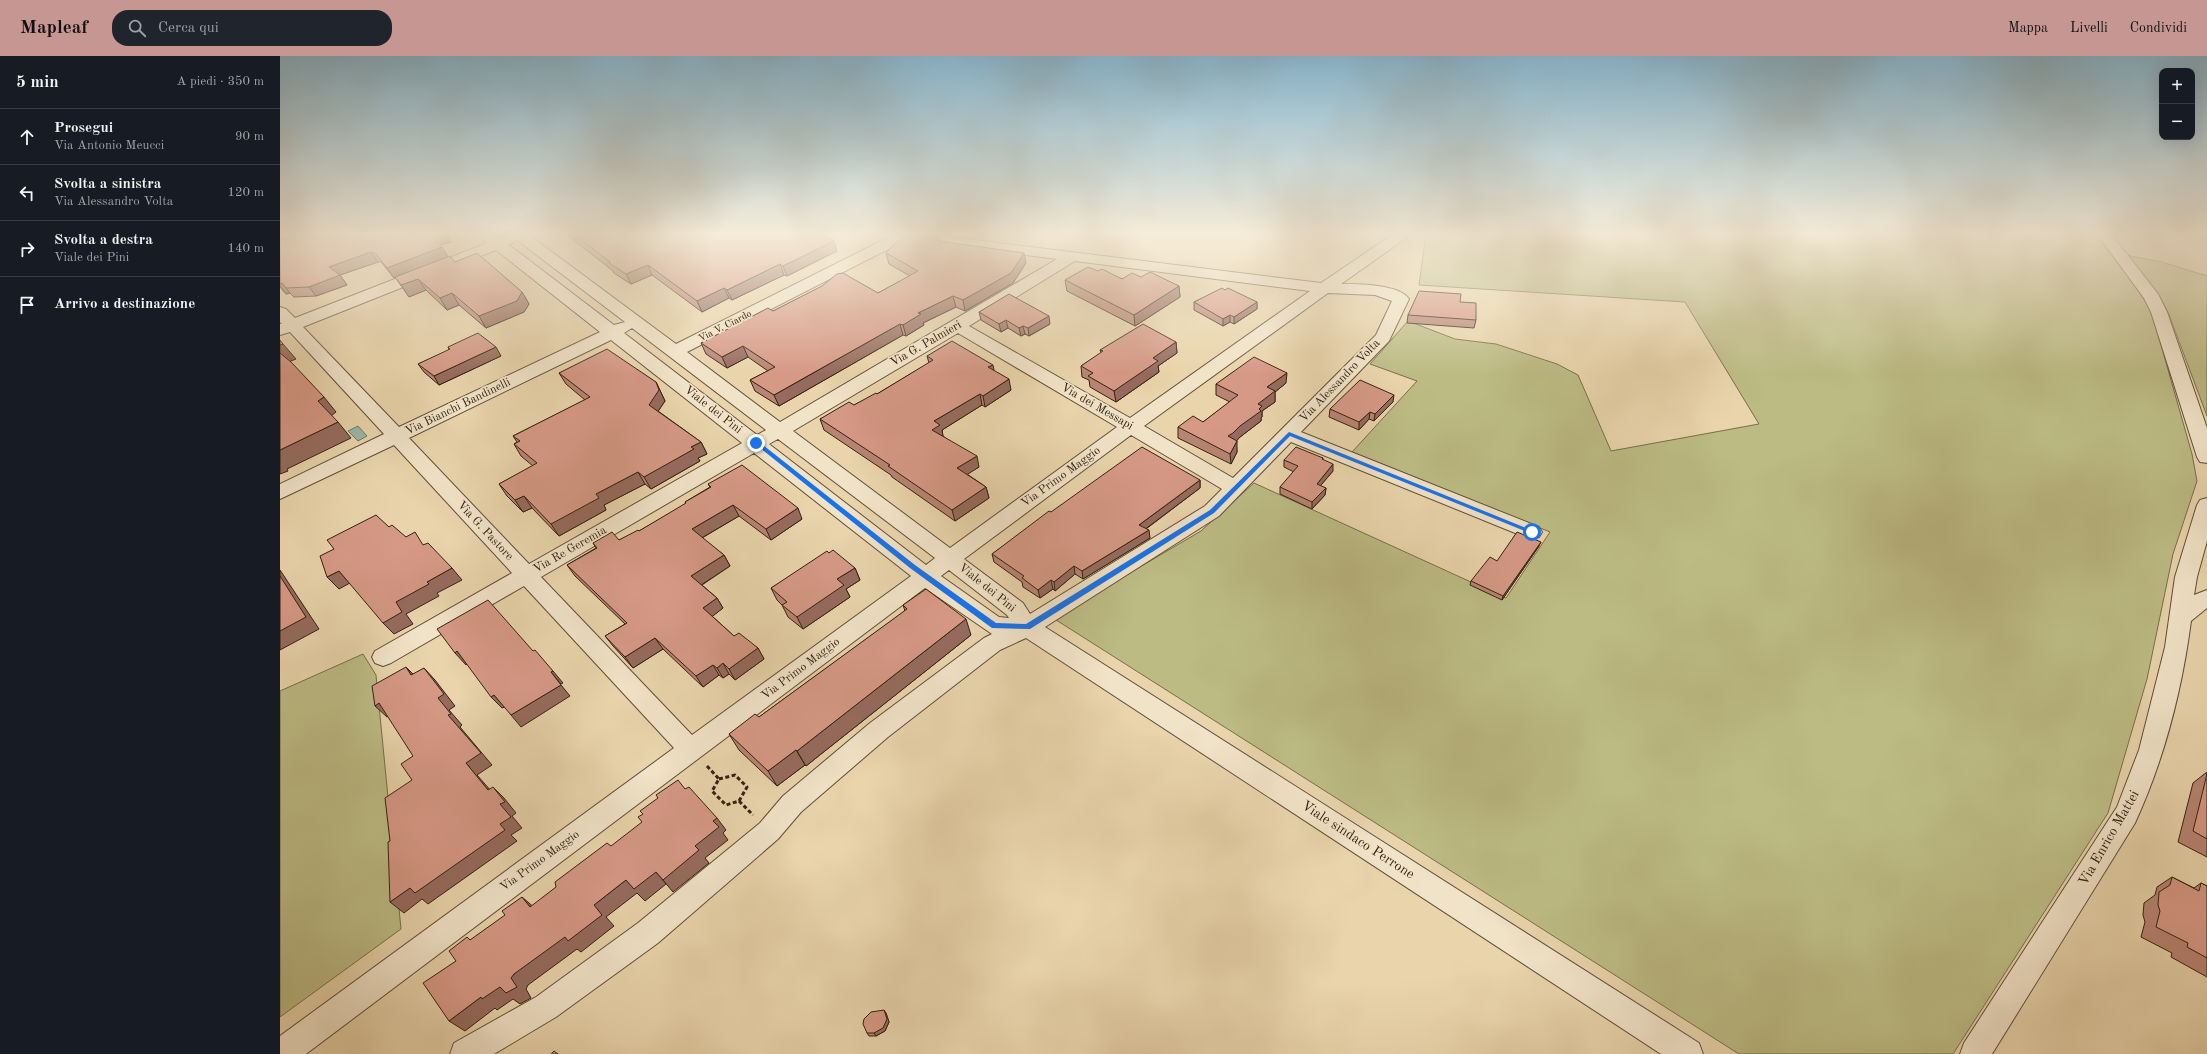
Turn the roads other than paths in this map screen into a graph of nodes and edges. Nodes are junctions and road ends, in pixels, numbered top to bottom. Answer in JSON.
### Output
{"nodes":[{"id":1,"x":386,"y":282,"type":"edge"},
{"id":2,"x":548,"y":282,"type":"edge"},
{"id":3,"x":583,"y":282,"type":"edge"},
{"id":4,"x":811,"y":282,"type":"edge"},
{"id":5,"x":1031,"y":282,"type":"edge"},
{"id":6,"x":1273,"y":282,"type":"edge"},
{"id":7,"x":1332,"y":282,"type":"edge"},
{"id":8,"x":2140,"y":282,"type":"edge"},
{"id":9,"x":1323,"y":288,"type":"junction"},
{"id":10,"x":284,"y":322,"type":"edge"},
{"id":11,"x":636,"y":322,"type":"junction"},
{"id":12,"x":958,"y":326,"type":"junction"},
{"id":13,"x":614,"y":332,"type":"junction"},
{"id":14,"x":675,"y":351,"type":"junction"},
{"id":15,"x":1131,"y":427,"type":"junction"},
{"id":16,"x":779,"y":430,"type":"junction"},
{"id":17,"x":1289,"y":434,"type":"junction"},
{"id":18,"x":396,"y":437,"type":"junction"},
{"id":19,"x":756,"y":443,"type":"junction"},
{"id":20,"x":2207,"y":457,"type":"edge"},
{"id":21,"x":1236,"y":488,"type":"junction"},
{"id":22,"x":280,"y":492,"type":"edge"},
{"id":23,"x":2207,"y":505,"type":"edge"},
{"id":24,"x":1532,"y":532,"type":"dead end"},
{"id":25,"x":949,"y":558,"type":"junction"},
{"id":26,"x":2199,"y":562,"type":"edge"},
{"id":27,"x":526,"y":575,"type":"junction"},
{"id":28,"x":925,"y":576,"type":"junction"},
{"id":29,"x":2207,"y":598,"type":"edge"},
{"id":30,"x":2180,"y":618,"type":"junction"},
{"id":31,"x":1027,"y":627,"type":"junction"},
{"id":32,"x":384,"y":657,"type":"dead end"},
{"id":33,"x":691,"y":750,"type":"junction"},
{"id":34,"x":281,"y":1054,"type":"edge"},
{"id":35,"x":465,"y":1054,"type":"edge"},
{"id":36,"x":1688,"y":1054,"type":"edge"},
{"id":37,"x":1975,"y":1054,"type":"edge"}],
"edges":[{"from":1,"to":10,"type":"street"},
{"from":2,"to":13,"type":"street","name":"Viale dei Pini"},
{"from":3,"to":11,"type":"street","name":"Viale dei Pini"},
{"from":4,"to":14,"type":"street","name":"Via V. Ciardo"},
{"from":5,"to":12,"type":"street","name":"Via G. Palmieri"},
{"from":6,"to":9,"type":"street"},
{"from":7,"to":9,"type":"street","name":"Via Primo Maggio"},
{"from":8,"to":20,"type":"street"},
{"from":9,"to":15,"type":"street","name":"Via Primo Maggio"},
{"from":9,"to":17,"type":"street","name":"Via Alessandro Volta"},
{"from":10,"to":18,"type":"street","name":"Via G. Pastore"},
{"from":11,"to":13,"type":"street","name":"Via Bianchi Bandinelli"},
{"from":11,"to":14,"type":"street","name":"Viale dei Pini"},
{"from":12,"to":15,"type":"street","name":"Via dei Messapi"},
{"from":12,"to":16,"type":"street","name":"Via G. Palmieri"},
{"from":13,"to":18,"type":"street","name":"Via Bianchi Bandinelli"},
{"from":13,"to":19,"type":"street","name":"Viale dei Pini"},
{"from":14,"to":16,"type":"street","name":"Viale dei Pini"},
{"from":15,"to":21,"type":"street","name":"Via dei Messapi"},
{"from":15,"to":25,"type":"street","name":"Via Primo Maggio"},
{"from":16,"to":19,"type":"street","name":"Via G. Palmieri"},
{"from":16,"to":25,"type":"street","name":"Viale dei Pini"},
{"from":17,"to":21,"type":"street","name":"Via Alessandro Volta"},
{"from":17,"to":24,"type":"street"},
{"from":18,"to":22,"type":"street","name":"Via Bianchi Bandinelli"},
{"from":18,"to":27,"type":"street","name":"Via G. Pastore"},
{"from":19,"to":27,"type":"street","name":"Via Re Geremia"},
{"from":19,"to":28,"type":"street","name":"Viale dei Pini"},
{"from":21,"to":31,"type":"street","name":"Via Alessandro Volta"},
{"from":23,"to":26,"type":"street","name":"Via Enrico Mattei"},
{"from":25,"to":28,"type":"street","name":"Via Primo Maggio"},
{"from":25,"to":31,"type":"street","name":"Viale dei Pini"},
{"from":26,"to":30,"type":"street","name":"Via Enrico Mattei"},
{"from":27,"to":32,"type":"street","name":"Via Re Geremia"},
{"from":27,"to":33,"type":"street","name":"Via G. Pastore"},
{"from":28,"to":31,"type":"street","name":"Viale dei Pini"},
{"from":28,"to":33,"type":"street","name":"Via Primo Maggio"},
{"from":29,"to":30,"type":"street"},
{"from":30,"to":37,"type":"street","name":"Via Enrico Mattei"},
{"from":31,"to":35,"type":"street","name":"Via Alessandro Volta"},
{"from":31,"to":36,"type":"street","name":"Viale sindaco Perrone"},
{"from":33,"to":34,"type":"street","name":"Via Primo Maggio"}]}
